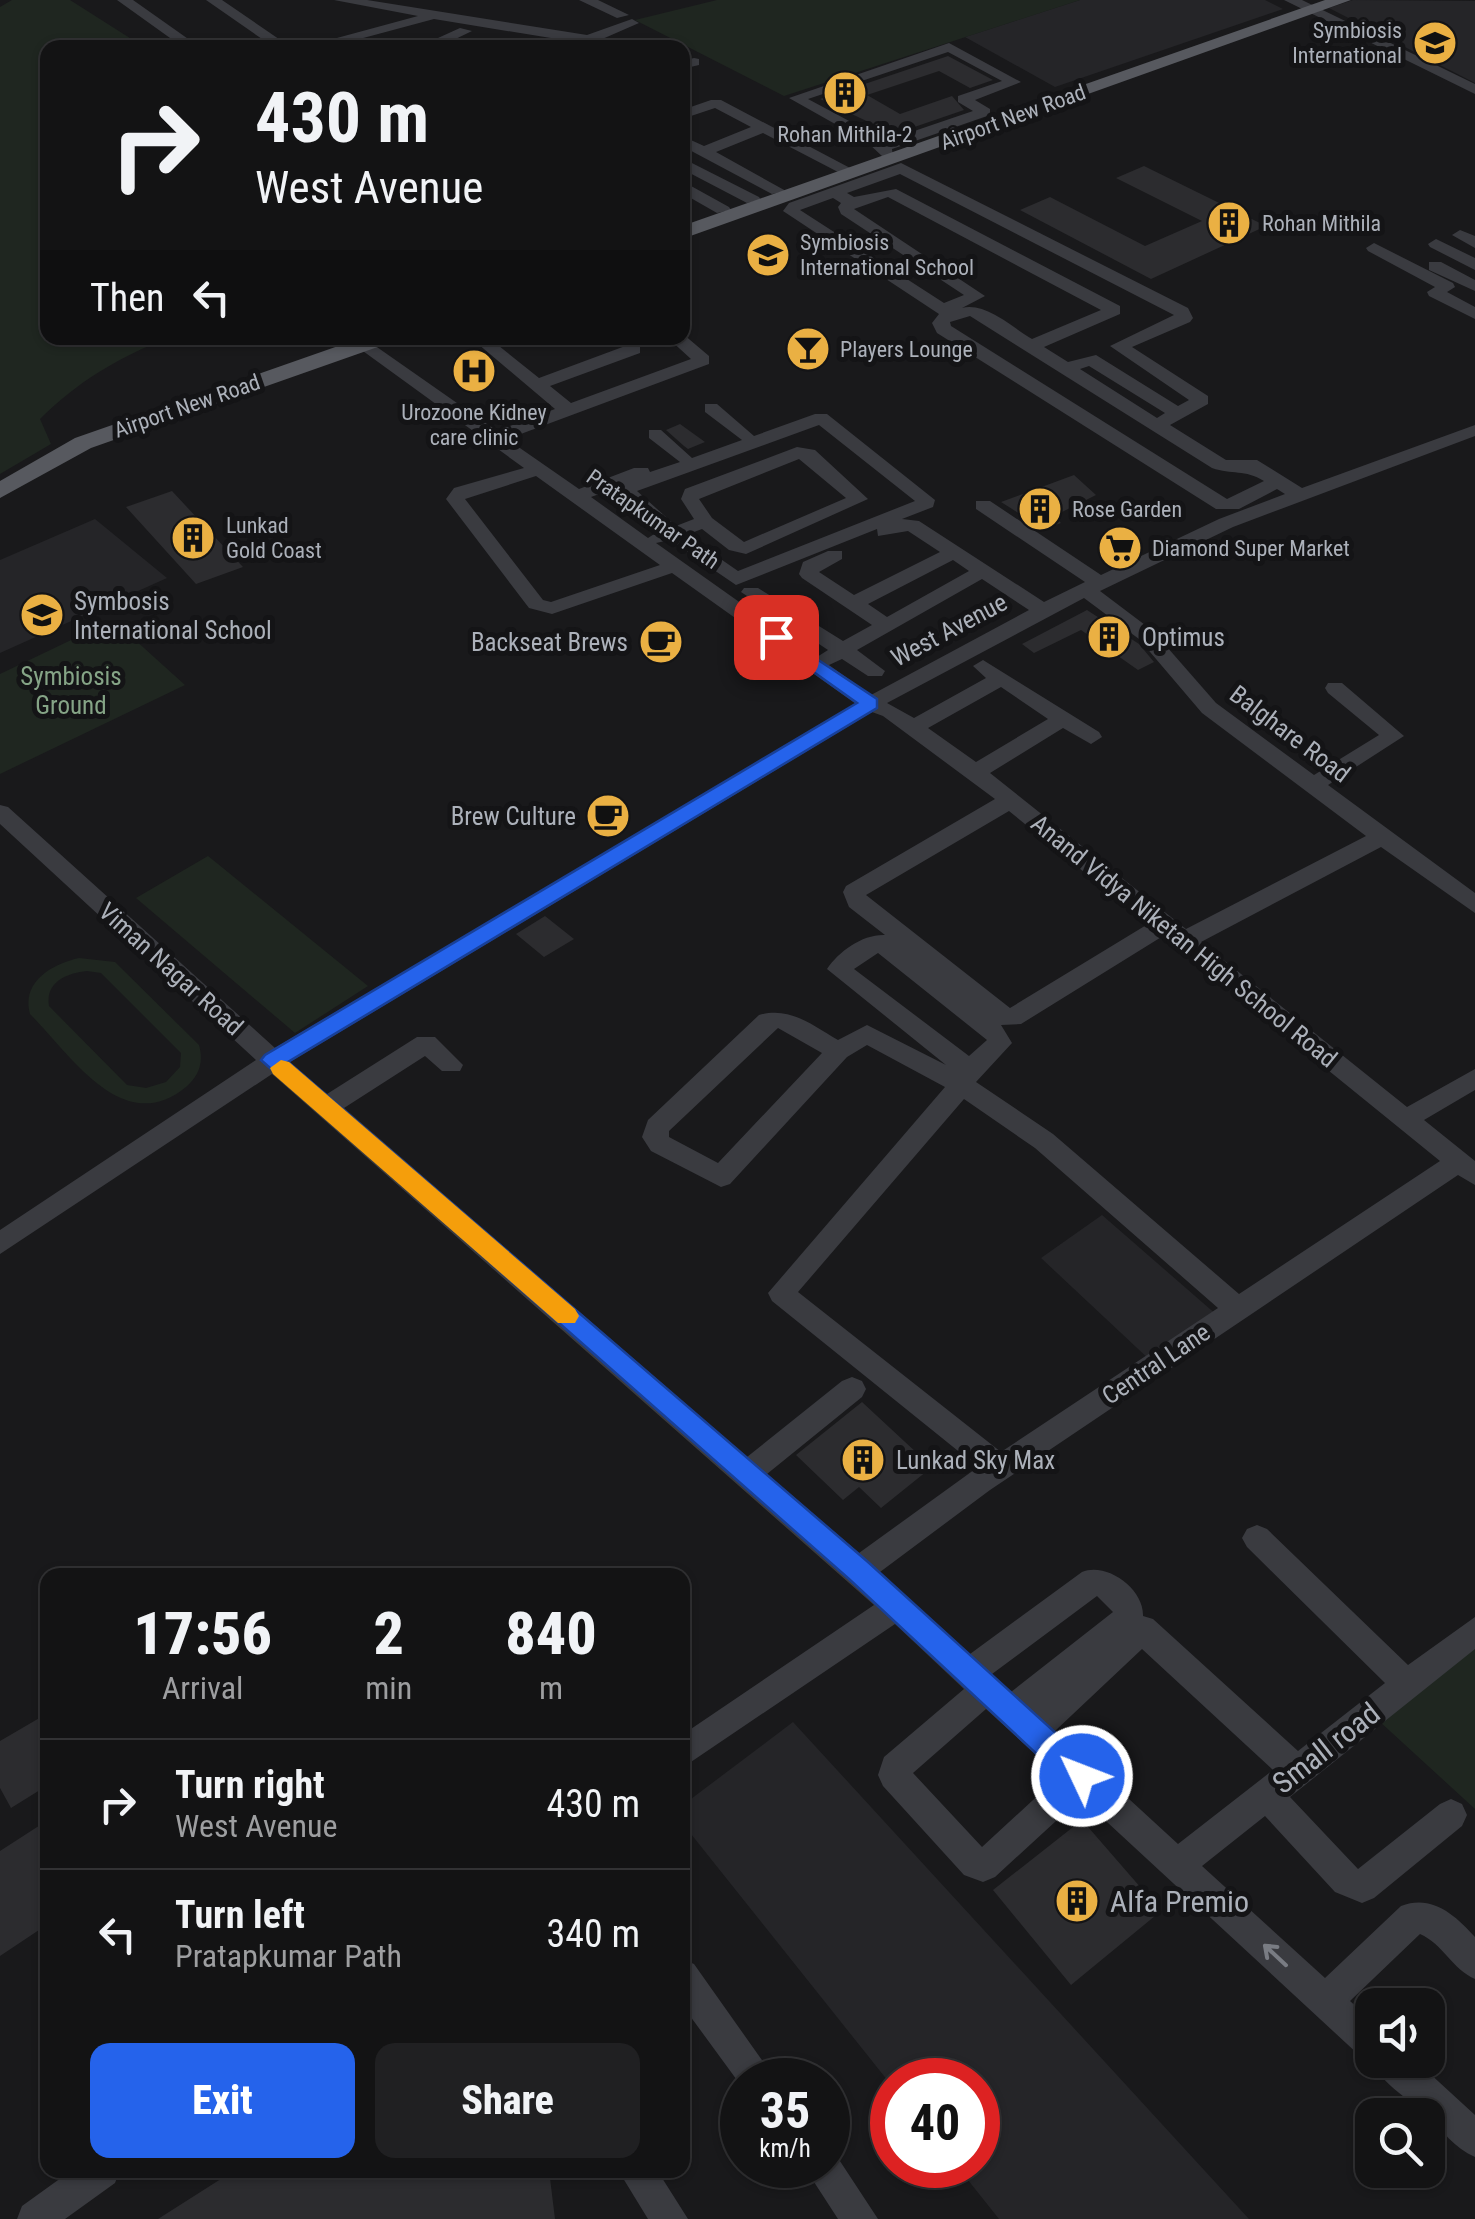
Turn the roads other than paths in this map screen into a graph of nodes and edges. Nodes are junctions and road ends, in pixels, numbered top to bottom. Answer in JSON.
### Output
{"nodes":[{"id":1,"x":124,"y":0,"type":"edge"},
{"id":2,"x":213,"y":0,"type":"edge"},
{"id":3,"x":341,"y":0,"type":"edge"},
{"id":4,"x":586,"y":0,"type":"edge"},
{"id":5,"x":1342,"y":0,"type":"edge"},
{"id":6,"x":484,"y":4,"type":"dead end"},
{"id":7,"x":1307,"y":4,"type":"edge"},
{"id":8,"x":440,"y":14,"type":"junction"},
{"id":9,"x":466,"y":25,"type":"junction"},
{"id":10,"x":561,"y":35,"type":"junction"},
{"id":11,"x":182,"y":40,"type":"edge"},
{"id":12,"x":273,"y":40,"type":"edge"},
{"id":13,"x":338,"y":40,"type":"edge"},
{"id":14,"x":437,"y":40,"type":"edge"},
{"id":15,"x":546,"y":40,"type":"edge"},
{"id":16,"x":588,"y":40,"type":"joint"},
{"id":17,"x":1475,"y":90,"type":"edge"},
{"id":18,"x":690,"y":112,"type":"edge"},
{"id":19,"x":764,"y":127,"type":"junction"},
{"id":20,"x":690,"y":144,"type":"edge"},
{"id":21,"x":704,"y":151,"type":"junction"},
{"id":22,"x":884,"y":151,"type":"junction"},
{"id":23,"x":690,"y":167,"type":"edge"},
{"id":24,"x":849,"y":177,"type":"junction"},
{"id":25,"x":690,"y":191,"type":"edge"},
{"id":26,"x":778,"y":192,"type":"junction"},
{"id":27,"x":834,"y":192,"type":"junction"},
{"id":28,"x":874,"y":196,"type":"junction"},
{"id":29,"x":753,"y":200,"type":"junction"},
{"id":30,"x":852,"y":204,"type":"junction"},
{"id":31,"x":724,"y":210,"type":"junction"},
{"id":32,"x":690,"y":223,"type":"edge"},
{"id":33,"x":690,"y":224,"type":"edge"},
{"id":34,"x":1436,"y":244,"type":"dead end"},
{"id":35,"x":1374,"y":248,"type":"dead end"},
{"id":36,"x":1412,"y":254,"type":"dead end"},
{"id":37,"x":1475,"y":265,"type":"edge"},
{"id":38,"x":1465,"y":282,"type":"edge"},
{"id":39,"x":944,"y":314,"type":"junction"},
{"id":40,"x":1475,"y":314,"type":"edge"},
{"id":41,"x":345,"y":345,"type":"edge"},
{"id":42,"x":347,"y":345,"type":"edge"},
{"id":43,"x":371,"y":345,"type":"edge"},
{"id":44,"x":488,"y":345,"type":"edge"},
{"id":45,"x":622,"y":345,"type":"edge"},
{"id":46,"x":629,"y":345,"type":"edge"},
{"id":47,"x":686,"y":345,"type":"edge"},
{"id":48,"x":1118,"y":346,"type":"junction"},
{"id":49,"x":1030,"y":347,"type":"junction"},
{"id":50,"x":1090,"y":359,"type":"junction"},
{"id":51,"x":1066,"y":370,"type":"junction"},
{"id":52,"x":665,"y":372,"type":"junction"},
{"id":53,"x":537,"y":384,"type":"junction"},
{"id":54,"x":711,"y":408,"type":"dead end"},
{"id":55,"x":568,"y":410,"type":"junction"},
{"id":56,"x":1179,"y":414,"type":"junction"},
{"id":57,"x":801,"y":415,"type":"dead end"},
{"id":58,"x":479,"y":422,"type":"junction"},
{"id":59,"x":1157,"y":425,"type":"junction"},
{"id":60,"x":1475,"y":430,"type":"edge"},
{"id":61,"x":504,"y":434,"type":"junction"},
{"id":62,"x":656,"y":434,"type":"dead end"},
{"id":63,"x":745,"y":435,"type":"junction"},
{"id":64,"x":682,"y":456,"type":"junction"},
{"id":65,"x":539,"y":469,"type":"junction"},
{"id":66,"x":0,"y":479,"type":"edge"},
{"id":67,"x":1278,"y":481,"type":"junction"},
{"id":68,"x":0,"y":491,"type":"edge"},
{"id":69,"x":581,"y":494,"type":"junction"},
{"id":70,"x":1298,"y":494,"type":"junction"},
{"id":71,"x":984,"y":505,"type":"dead end"},
{"id":72,"x":704,"y":522,"type":"junction"},
{"id":73,"x":662,"y":536,"type":"junction"},
{"id":74,"x":954,"y":552,"type":"junction"},
{"id":75,"x":675,"y":566,"type":"junction"},
{"id":76,"x":983,"y":571,"type":"junction"},
{"id":77,"x":1093,"y":586,"type":"junction"},
{"id":78,"x":718,"y":591,"type":"junction"},
{"id":79,"x":752,"y":592,"type":"dead end"},
{"id":80,"x":852,"y":604,"type":"junction"},
{"id":81,"x":1043,"y":610,"type":"junction"},
{"id":82,"x":886,"y":626,"type":"junction"},
{"id":83,"x":834,"y":655,"type":"junction"},
{"id":84,"x":875,"y":671,"type":"dead end"},
{"id":85,"x":1335,"y":688,"type":"dead end"},
{"id":86,"x":881,"y":704,"type":"junction"},
{"id":87,"x":1063,"y":719,"type":"junction"},
{"id":88,"x":913,"y":728,"type":"junction"},
{"id":89,"x":1091,"y":737,"type":"dead end"},
{"id":90,"x":975,"y":772,"type":"junction"},
{"id":91,"x":1311,"y":786,"type":"junction"},
{"id":92,"x":1010,"y":800,"type":"junction"},
{"id":93,"x":0,"y":812,"type":"edge"},
{"id":94,"x":1382,"y":836,"type":"junction"},
{"id":95,"x":1475,"y":905,"type":"edge"},
{"id":96,"x":1166,"y":924,"type":"junction"},
{"id":97,"x":1185,"y":940,"type":"junction"},
{"id":98,"x":838,"y":1051,"type":"junction"},
{"id":99,"x":272,"y":1060,"type":"junction"},
{"id":100,"x":451,"y":1065,"type":"dead end"},
{"id":101,"x":966,"y":1077,"type":"junction"},
{"id":102,"x":1475,"y":1078,"type":"edge"},
{"id":103,"x":326,"y":1107,"type":"junction"},
{"id":104,"x":1405,"y":1120,"type":"junction"},
{"id":105,"x":1466,"y":1168,"type":"edge"},
{"id":106,"x":0,"y":1244,"type":"edge"},
{"id":107,"x":1238,"y":1309,"type":"junction"},
{"id":108,"x":852,"y":1389,"type":"dead end"},
{"id":109,"x":1000,"y":1468,"type":"junction"},
{"id":110,"x":747,"y":1474,"type":"junction"},
{"id":111,"x":1258,"y":1538,"type":"dead end"},
{"id":112,"x":858,"y":1571,"type":"junction"},
{"id":113,"x":897,"y":1606,"type":"junction"},
{"id":114,"x":1475,"y":1631,"type":"edge"},
{"id":115,"x":1407,"y":1684,"type":"junction"},
{"id":116,"x":1000,"y":1701,"type":"junction"},
{"id":117,"x":690,"y":1748,"type":"edge"},
{"id":118,"x":1297,"y":1771,"type":"junction"},
{"id":119,"x":1082,"y":1776,"type":"junction"},
{"id":120,"x":1266,"y":1795,"type":"junction"},
{"id":121,"x":1450,"y":1815,"type":"dead end"},
{"id":122,"x":1178,"y":1865,"type":"junction"},
{"id":123,"x":1475,"y":1962,"type":"edge"},
{"id":124,"x":690,"y":1987,"type":"edge"},
{"id":125,"x":1326,"y":2002,"type":"junction"},
{"id":126,"x":1355,"y":2028,"type":"edge"},
{"id":127,"x":742,"y":2058,"type":"edge"},
{"id":128,"x":1409,"y":2078,"type":"edge"},
{"id":129,"x":1475,"y":2139,"type":"edge"},
{"id":130,"x":91,"y":2178,"type":"edge"},
{"id":131,"x":642,"y":2178,"type":"edge"},
{"id":132,"x":837,"y":2188,"type":"edge"},
{"id":133,"x":35,"y":2219,"type":"edge"},
{"id":134,"x":670,"y":2219,"type":"edge"},
{"id":135,"x":860,"y":2219,"type":"edge"}],
"edges":[{"from":1,"to":11,"type":"street"},
{"from":2,"to":12,"type":"street"},
{"from":3,"to":8,"type":"street"},
{"from":4,"to":16,"type":"street"},
{"from":5,"to":7,"type":"main road","name":"Airport New Road"},
{"from":6,"to":9,"type":"street"},
{"from":7,"to":17,"type":"street"},
{"from":7,"to":22,"type":"main road","name":"Airport New Road"},
{"from":7,"to":33,"type":"main road","name":"Airport New Road"},
{"from":8,"to":9,"type":"street"},
{"from":8,"to":13,"type":"street"},
{"from":9,"to":10,"type":"street"},
{"from":9,"to":14,"type":"street"},
{"from":10,"to":15,"type":"street"},
{"from":10,"to":16,"type":"street"},
{"from":18,"to":19,"type":"street"},
{"from":19,"to":21,"type":"street"},
{"from":19,"to":24,"type":"street"},
{"from":20,"to":21,"type":"street"},
{"from":21,"to":26,"type":"street"},
{"from":22,"to":22,"type":"street"},
{"from":22,"to":24,"type":"main road","name":"Airport New Road"},
{"from":23,"to":29,"type":"street"},
{"from":24,"to":26,"type":"main road","name":"Airport New Road"},
{"from":24,"to":27,"type":"street"},
{"from":24,"to":28,"type":"street"},
{"from":24,"to":48,"type":"street"},
{"from":25,"to":31,"type":"street"},
{"from":26,"to":29,"type":"main road","name":"Airport New Road"},
{"from":27,"to":30,"type":"street"},
{"from":27,"to":39,"type":"street"},
{"from":28,"to":30,"type":"street"},
{"from":28,"to":49,"type":"street"},
{"from":29,"to":31,"type":"main road","name":"Airport New Road"},
{"from":30,"to":39,"type":"street"},
{"from":31,"to":32,"type":"main road","name":"Airport New Road"},
{"from":34,"to":37,"type":"street"},
{"from":35,"to":38,"type":"street"},
{"from":36,"to":38,"type":"street"},
{"from":38,"to":40,"type":"street"},
{"from":39,"to":49,"type":"street"},
{"from":39,"to":67,"type":"street"},
{"from":41,"to":66,"type":"main road","name":"Airport New Road"},
{"from":42,"to":68,"type":"main road","name":"Airport New Road"},
{"from":43,"to":58,"type":"street","name":"Pratapkumar Path"},
{"from":44,"to":53,"type":"street"},
{"from":45,"to":53,"type":"street"},
{"from":46,"to":52,"type":"street"},
{"from":47,"to":52,"type":"street"},
{"from":48,"to":50,"type":"street"},
{"from":48,"to":56,"type":"street"},
{"from":49,"to":51,"type":"street"},
{"from":50,"to":51,"type":"street"},
{"from":50,"to":56,"type":"street"},
{"from":51,"to":59,"type":"street"},
{"from":52,"to":55,"type":"street"},
{"from":53,"to":55,"type":"street"},
{"from":54,"to":63,"type":"street"},
{"from":55,"to":61,"type":"street"},
{"from":56,"to":59,"type":"street"},
{"from":57,"to":63,"type":"street"},
{"from":58,"to":61,"type":"street","name":"Pratapkumar Path"},
{"from":58,"to":65,"type":"street","name":"Pratapkumar Path"},
{"from":59,"to":67,"type":"street"},
{"from":60,"to":70,"type":"street","name":"West Avenue"},
{"from":61,"to":69,"type":"street","name":"Pratapkumar Path"},
{"from":62,"to":64,"type":"street"},
{"from":63,"to":64,"type":"street"},
{"from":64,"to":69,"type":"street"},
{"from":65,"to":69,"type":"street","name":"Pratapkumar Path"},
{"from":65,"to":75,"type":"street"},
{"from":67,"to":70,"type":"street"},
{"from":69,"to":73,"type":"street","name":"Pratapkumar Path"},
{"from":69,"to":75,"type":"street","name":"Pratapkumar Path"},
{"from":70,"to":77,"type":"street","name":"West Avenue"},
{"from":71,"to":77,"type":"street","name":"Balghare Road"},
{"from":72,"to":72,"type":"street"},
{"from":72,"to":73,"type":"street"},
{"from":73,"to":73,"type":"street"},
{"from":73,"to":78,"type":"street","name":"Pratapkumar Path"},
{"from":74,"to":76,"type":"street"},
{"from":74,"to":80,"type":"street"},
{"from":74,"to":80,"type":"street"},
{"from":75,"to":78,"type":"street","name":"Pratapkumar Path"},
{"from":76,"to":81,"type":"street"},
{"from":76,"to":82,"type":"street"},
{"from":77,"to":81,"type":"street","name":"West Avenue"},
{"from":77,"to":91,"type":"street","name":"Balghare Road"},
{"from":78,"to":83,"type":"street","name":"Pratapkumar Path"},
{"from":78,"to":86,"type":"street","name":"Pratapkumar Path"},
{"from":79,"to":83,"type":"street"},
{"from":80,"to":82,"type":"street"},
{"from":81,"to":86,"type":"street","name":"West Avenue"},
{"from":82,"to":83,"type":"street"},
{"from":83,"to":84,"type":"street"},
{"from":83,"to":86,"type":"street","name":"Pratapkumar Path"},
{"from":85,"to":91,"type":"street"},
{"from":86,"to":88,"type":"street","name":"Anand Vidya Niketan High School Road"},
{"from":86,"to":99,"type":"street","name":"West Avenue"},
{"from":87,"to":88,"type":"street"},
{"from":87,"to":89,"type":"street"},
{"from":87,"to":90,"type":"street"},
{"from":88,"to":90,"type":"street","name":"Anand Vidya Niketan High School Road"},
{"from":90,"to":92,"type":"street","name":"Anand Vidya Niketan High School Road"},
{"from":91,"to":94,"type":"street","name":"Balghare Road"},
{"from":92,"to":96,"type":"street","name":"Anand Vidya Niketan High School Road"},
{"from":92,"to":96,"type":"street"},
{"from":93,"to":99,"type":"street","name":"Viman Nagar Road"},
{"from":94,"to":95,"type":"street","name":"Balghare Road"},
{"from":94,"to":97,"type":"street"},
{"from":96,"to":97,"type":"street","name":"Anand Vidya Niketan High School Road"},
{"from":97,"to":104,"type":"street","name":"Anand Vidya Niketan High School Road"},
{"from":98,"to":98,"type":"street"},
{"from":98,"to":101,"type":"street"},
{"from":99,"to":103,"type":"street","name":"Viman Nagar Road"},
{"from":99,"to":106,"type":"street","name":"West Avenue"},
{"from":100,"to":103,"type":"street"},
{"from":101,"to":101,"type":"street"},
{"from":101,"to":107,"type":"street"},
{"from":101,"to":109,"type":"street"},
{"from":102,"to":104,"type":"street"},
{"from":103,"to":110,"type":"street","name":"Viman Nagar Road"},
{"from":104,"to":105,"type":"street","name":"Anand Vidya Niketan High School Road"},
{"from":105,"to":107,"type":"street","name":"Central Lane"},
{"from":107,"to":109,"type":"street","name":"Central Lane"},
{"from":108,"to":110,"type":"street"},
{"from":109,"to":112,"type":"street","name":"Central Lane"},
{"from":110,"to":112,"type":"street","name":"Viman Nagar Road"},
{"from":111,"to":115,"type":"street"},
{"from":112,"to":113,"type":"street","name":"Viman Nagar Road"},
{"from":113,"to":116,"type":"street","name":"Viman Nagar Road"},
{"from":113,"to":117,"type":"street"},
{"from":114,"to":115,"type":"street","name":"Small road"},
{"from":115,"to":118,"type":"street","name":"Small road"},
{"from":116,"to":118,"type":"street"},
{"from":116,"to":119,"type":"street","name":"Viman Nagar Road"},
{"from":116,"to":119,"type":"street"},
{"from":118,"to":120,"type":"street","name":"Small road"},
{"from":119,"to":122,"type":"street","name":"Viman Nagar Road"},
{"from":120,"to":121,"type":"street"},
{"from":120,"to":122,"type":"street","name":"Small road"},
{"from":125,"to":122,"type":"street","name":"Viman Nagar Road","one_way":true},
{"from":123,"to":125,"type":"street"},
{"from":124,"to":127,"type":"street"},
{"from":125,"to":126,"type":"street","name":"Viman Nagar Road"},
{"from":128,"to":129,"type":"street"},
{"from":130,"to":133,"type":"street"},
{"from":131,"to":134,"type":"street"},
{"from":132,"to":135,"type":"street"}]}
